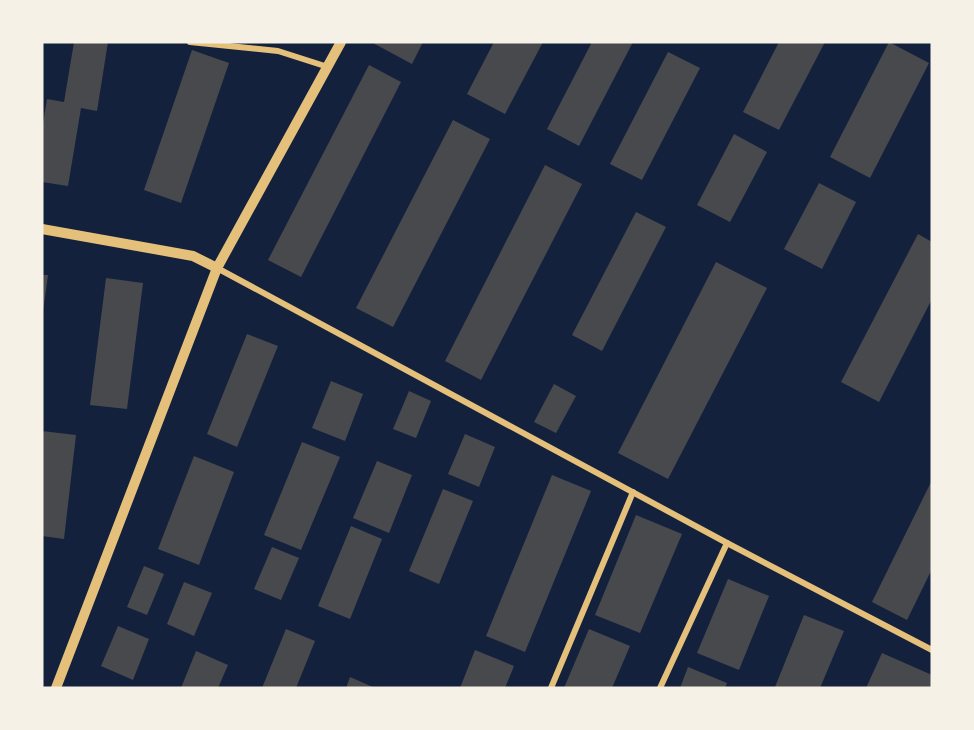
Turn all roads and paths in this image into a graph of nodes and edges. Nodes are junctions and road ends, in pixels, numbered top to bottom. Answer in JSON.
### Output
{"nodes":[{"id":1,"x":190,"y":42,"type":"edge"},
{"id":2,"x":341,"y":42,"type":"edge"},
{"id":3,"x":328,"y":67,"type":"junction"},
{"id":4,"x":42,"y":229,"type":"edge"},
{"id":5,"x":217,"y":268,"type":"junction"},
{"id":6,"x":633,"y":492,"type":"junction"},
{"id":7,"x":727,"y":543,"type":"junction"},
{"id":8,"x":932,"y":651,"type":"edge"},
{"id":9,"x":56,"y":688,"type":"edge"},
{"id":10,"x":550,"y":688,"type":"edge"},
{"id":11,"x":660,"y":688,"type":"edge"}],
"edges":[{"from":1,"to":3,"type":"street"},
{"from":2,"to":3,"type":"street"},
{"from":3,"to":5,"type":"street"},
{"from":4,"to":5,"type":"street"},
{"from":5,"to":6,"type":"street"},
{"from":5,"to":9,"type":"street"},
{"from":6,"to":7,"type":"street"},
{"from":6,"to":10,"type":"street"},
{"from":7,"to":8,"type":"street"},
{"from":7,"to":11,"type":"street"}]}
